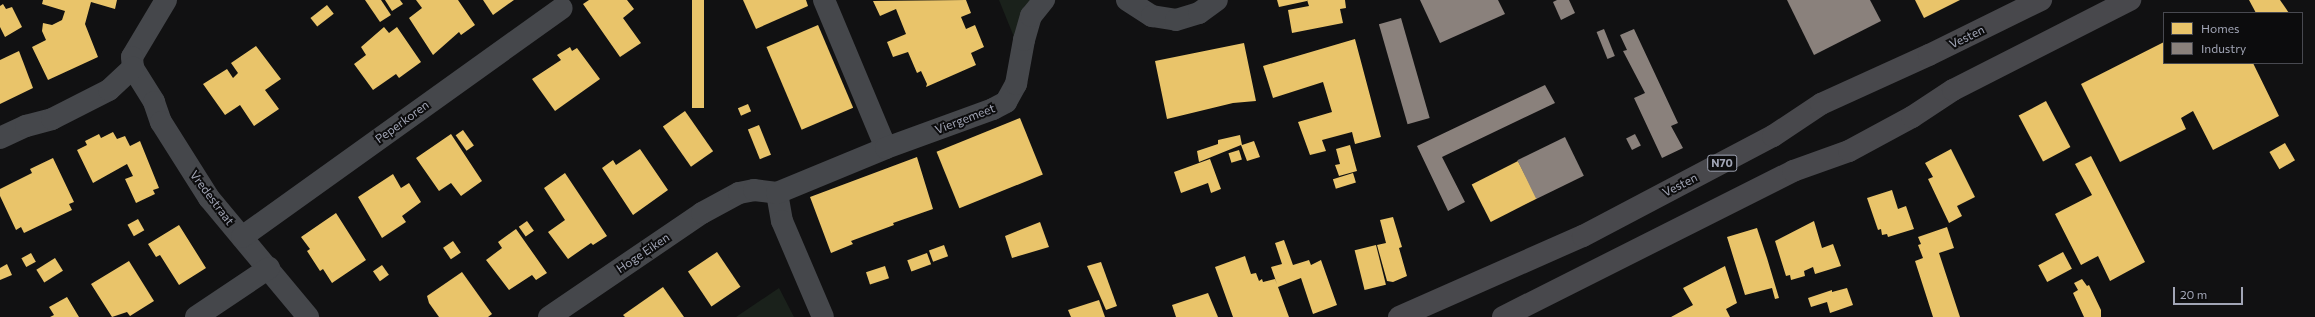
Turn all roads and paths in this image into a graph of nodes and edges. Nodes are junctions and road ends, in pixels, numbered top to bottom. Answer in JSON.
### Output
{"nodes":[{"id":1,"x":166,"y":0,"type":"edge"},
{"id":2,"x":824,"y":0,"type":"edge"},
{"id":3,"x":1044,"y":0,"type":"edge"},
{"id":4,"x":1127,"y":0,"type":"edge"},
{"id":5,"x":1217,"y":0,"type":"edge"},
{"id":6,"x":2041,"y":0,"type":"edge"},
{"id":7,"x":2130,"y":0,"type":"edge"},
{"id":8,"x":562,"y":8,"type":"dead end"},
{"id":9,"x":133,"y":68,"type":"junction"},
{"id":10,"x":0,"y":138,"type":"edge"},
{"id":11,"x":886,"y":148,"type":"junction"},
{"id":12,"x":777,"y":194,"type":"junction"},
{"id":13,"x":242,"y":237,"type":"junction"},
{"id":14,"x":269,"y":268,"type":"junction"},
{"id":15,"x":196,"y":317,"type":"edge"},
{"id":16,"x":308,"y":317,"type":"edge"},
{"id":17,"x":549,"y":317,"type":"edge"},
{"id":18,"x":823,"y":317,"type":"edge"},
{"id":19,"x":1399,"y":317,"type":"edge"},
{"id":20,"x":1503,"y":317,"type":"edge"}],
"edges":[{"from":1,"to":9,"type":"street"},
{"from":2,"to":11,"type":"street"},
{"from":3,"to":11,"type":"street","name":"Viergemeet"},
{"from":4,"to":5,"type":"street"},
{"from":6,"to":19,"type":"main road","name":"Vesten","number":"N70"},
{"from":7,"to":20,"type":"main road"},
{"from":8,"to":13,"type":"street","name":"Peperkoren"},
{"from":9,"to":10,"type":"street"},
{"from":9,"to":13,"type":"street","name":"Vredestraat"},
{"from":11,"to":12,"type":"street","name":"Viergemeet"},
{"from":12,"to":17,"type":"street","name":"Hoge Eiken"},
{"from":12,"to":18,"type":"street"},
{"from":13,"to":14,"type":"street","name":"Vredestraat"},
{"from":14,"to":15,"type":"street"},
{"from":14,"to":16,"type":"street","name":"Vredestraat"}]}
